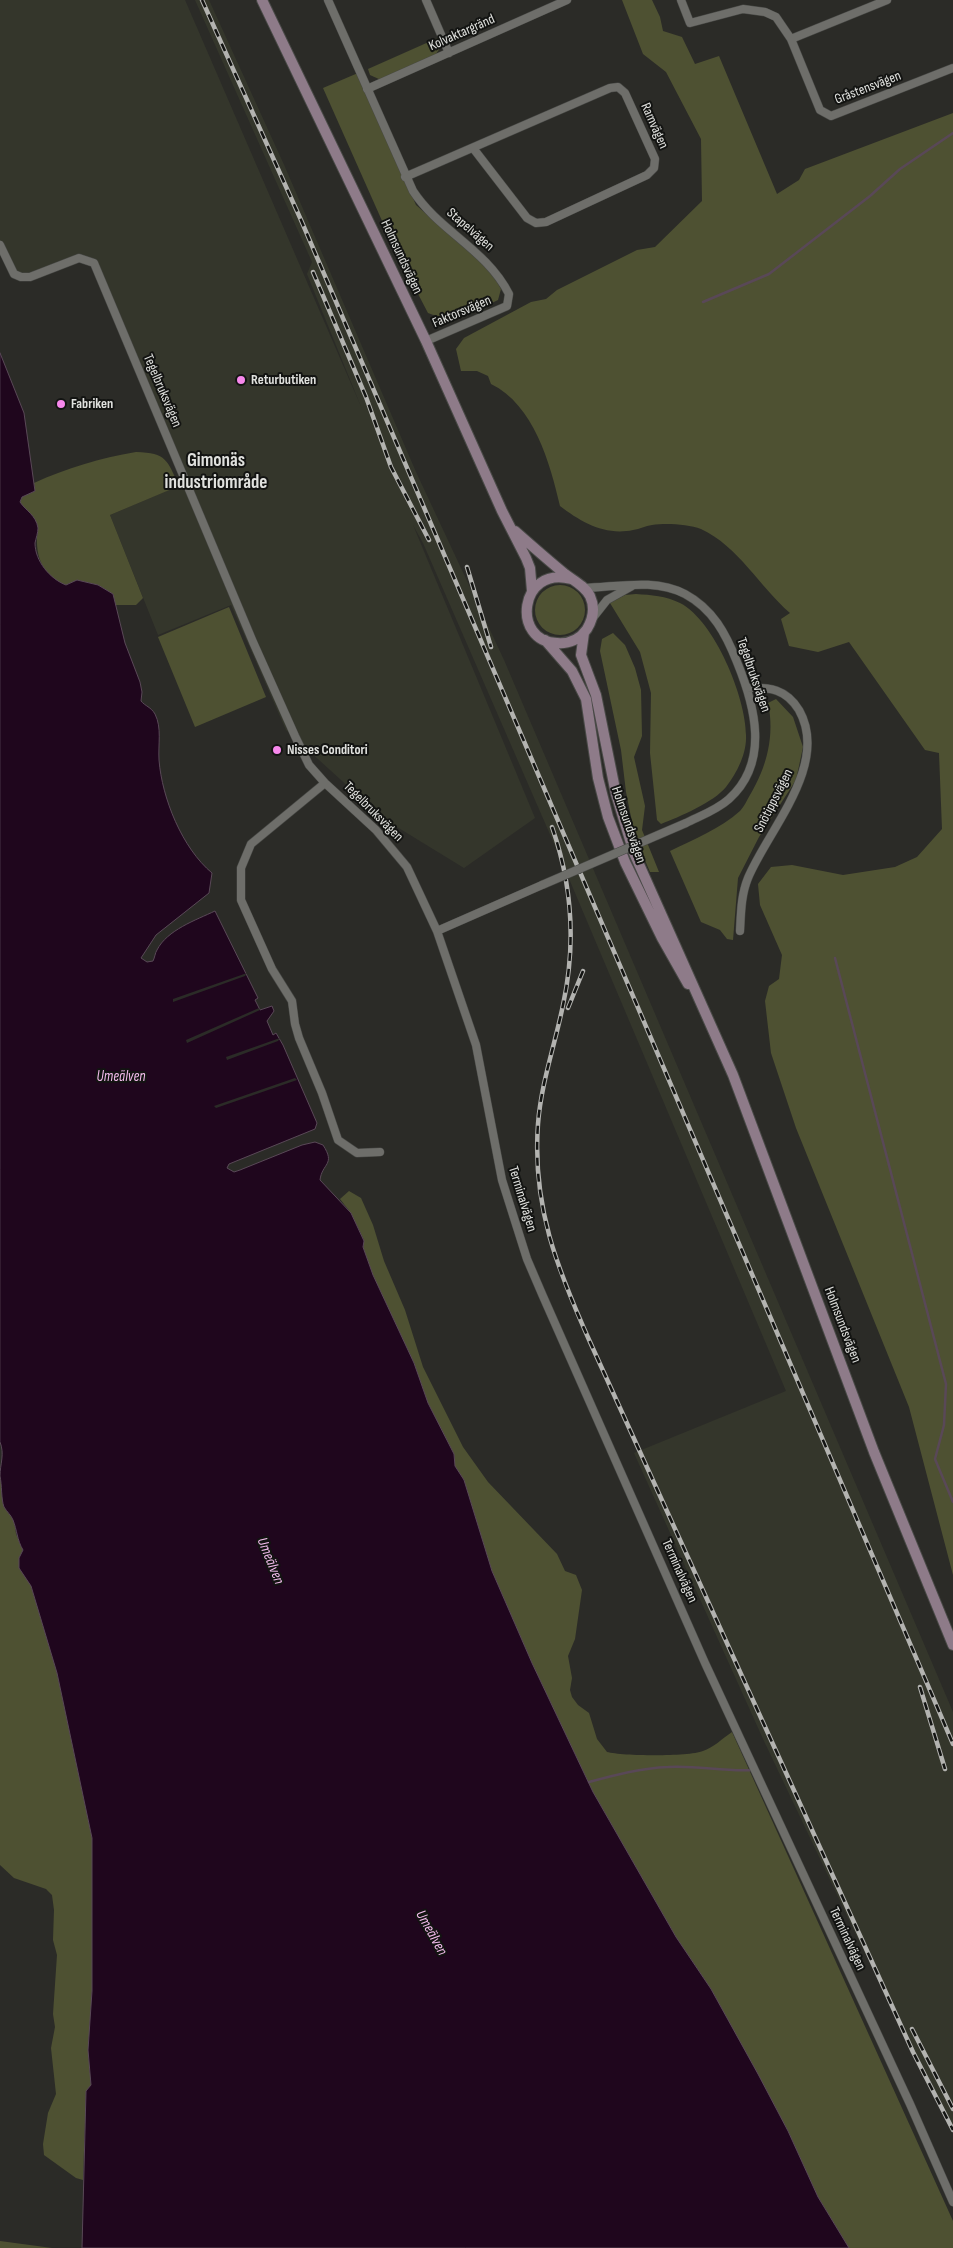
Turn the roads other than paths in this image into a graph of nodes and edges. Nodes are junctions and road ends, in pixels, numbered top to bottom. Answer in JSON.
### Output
{"nodes":[{"id":1,"x":262,"y":0,"type":"edge"},
{"id":2,"x":328,"y":0,"type":"edge"},
{"id":3,"x":426,"y":0,"type":"edge"},
{"id":4,"x":567,"y":0,"type":"edge"},
{"id":5,"x":681,"y":0,"type":"edge"},
{"id":6,"x":887,"y":0,"type":"edge"},
{"id":7,"x":791,"y":39,"type":"junction"},
{"id":8,"x":449,"y":53,"type":"junction"},
{"id":9,"x":953,"y":68,"type":"edge"},
{"id":10,"x":367,"y":89,"type":"junction"},
{"id":11,"x":473,"y":148,"type":"junction"},
{"id":12,"x":405,"y":177,"type":"junction"},
{"id":13,"x":0,"y":245,"type":"edge"},
{"id":14,"x":507,"y":306,"type":"joint"},
{"id":15,"x":426,"y":341,"type":"junction"},
{"id":16,"x":511,"y":528,"type":"junction"},
{"id":17,"x":571,"y":579,"type":"junction"},
{"id":18,"x":634,"y":585,"type":"junction"},
{"id":19,"x":584,"y":588,"type":"junction"},
{"id":20,"x":532,"y":591,"type":"junction"},
{"id":21,"x":592,"y":619,"type":"junction"},
{"id":22,"x":584,"y":633,"type":"junction"},
{"id":23,"x":545,"y":640,"type":"junction"},
{"id":24,"x":747,"y":688,"type":"junction"},
{"id":25,"x":325,"y":783,"type":"junction"},
{"id":26,"x":436,"y":931,"type":"junction"},
{"id":27,"x":740,"y":931,"type":"dead end"},
{"id":28,"x":707,"y":1014,"type":"junction"},
{"id":29,"x":380,"y":1152,"type":"dead end"},
{"id":30,"x":953,"y":1645,"type":"edge"},
{"id":31,"x":953,"y":2202,"type":"edge"}],
"edges":[{"from":1,"to":15,"type":"main road","name":"Holmsundsvägen"},
{"from":2,"to":10,"type":"street"},
{"from":3,"to":8,"type":"street"},
{"from":4,"to":8,"type":"street","name":"Kolvaktargränd"},
{"from":5,"to":7,"type":"street"},
{"from":6,"to":7,"type":"street"},
{"from":7,"to":9,"type":"street","name":"Gråstensvägen"},
{"from":8,"to":10,"type":"street","name":"Kolvaktargränd"},
{"from":10,"to":12,"type":"street"},
{"from":11,"to":11,"type":"street","name":"Ramvägen"},
{"from":11,"to":12,"type":"street","name":"Ramvägen"},
{"from":12,"to":14,"type":"street","name":"Stapelvägen"},
{"from":13,"to":25,"type":"street","name":"Tegelbruksvägen"},
{"from":14,"to":15,"type":"street","name":"Faktorsvägen"},
{"from":15,"to":16,"type":"main road","name":"Holmsundsvägen"},
{"from":16,"to":17,"type":"main road","name":"Holmsundsvägen"},
{"from":16,"to":20,"type":"main road","name":"Holmsundsvägen"},
{"from":17,"to":19,"type":"main road","name":"Holmsundsvägen"},
{"from":17,"to":20,"type":"main road"},
{"from":18,"to":19,"type":"street","name":"Tegelbruksvägen"},
{"from":18,"to":21,"type":"street"},
{"from":18,"to":24,"type":"street","name":"Tegelbruksvägen"},
{"from":19,"to":21,"type":"main road"},
{"from":20,"to":23,"type":"main road","name":"Holmsundsvägen"},
{"from":21,"to":22,"type":"main road","name":"Holmsundsvägen"},
{"from":22,"to":23,"type":"main road"},
{"from":22,"to":28,"type":"main road","name":"Holmsundsvägen"},
{"from":23,"to":28,"type":"main road","name":"Holmsundsvägen"},
{"from":24,"to":26,"type":"street","name":"Tegelbruksvägen","bridge":true},
{"from":24,"to":27,"type":"street","name":"Snötippsvägen"},
{"from":25,"to":26,"type":"street","name":"Tegelbruksvägen"},
{"from":25,"to":29,"type":"street"},
{"from":26,"to":31,"type":"street","name":"Terminalvägen"},
{"from":28,"to":30,"type":"main road","name":"Holmsundsvägen"}]}
